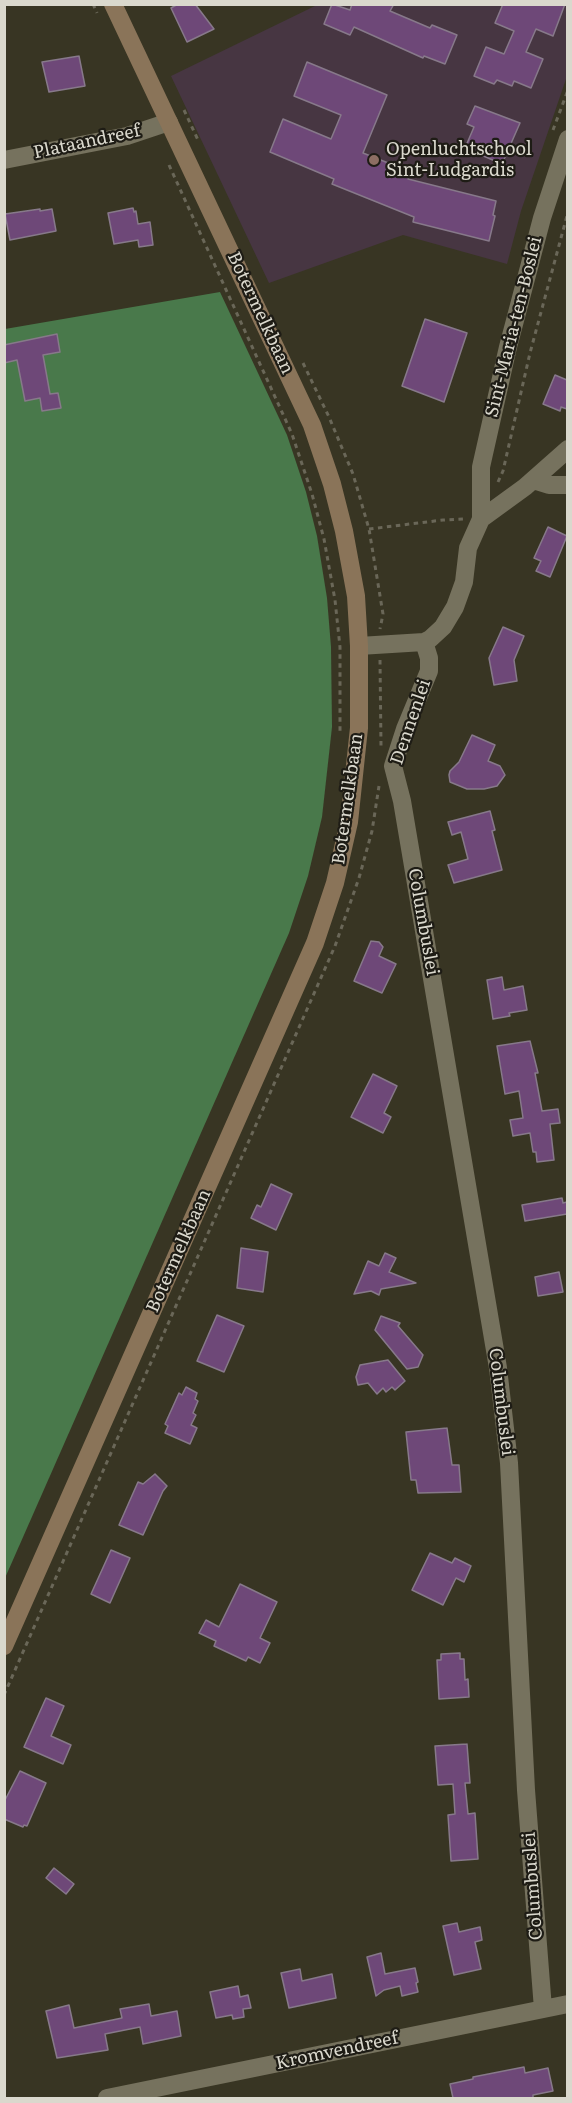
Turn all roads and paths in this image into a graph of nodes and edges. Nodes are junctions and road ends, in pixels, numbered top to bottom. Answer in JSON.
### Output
{"nodes":[{"id":1,"x":93,"y":4,"type":"edge"},
{"id":2,"x":113,"y":4,"type":"edge"},
{"id":3,"x":102,"y":21,"type":"dead end"},
{"id":4,"x":170,"y":122,"type":"junction"},
{"id":5,"x":567,"y":139,"type":"edge"},
{"id":6,"x":4,"y":160,"type":"edge"},
{"id":7,"x":168,"y":160,"type":"dead end"},
{"id":8,"x":567,"y":212,"type":"edge"},
{"id":9,"x":567,"y":449,"type":"edge"},
{"id":10,"x":533,"y":480,"type":"junction"},
{"id":11,"x":567,"y":485,"type":"edge"},
{"id":12,"x":494,"y":490,"type":"dead end"},
{"id":13,"x":481,"y":519,"type":"junction"},
{"id":14,"x":381,"y":593,"type":"dead end"},
{"id":15,"x":424,"y":642,"type":"junction"},
{"id":16,"x":359,"y":646,"type":"junction"},
{"id":17,"x":339,"y":744,"type":"dead end"},
{"id":18,"x":402,"y":801,"type":"joint"},
{"id":19,"x":4,"y":1646,"type":"edge"},
{"id":20,"x":567,"y":2004,"type":"edge"},
{"id":21,"x":543,"y":2009,"type":"junction"},
{"id":22,"x":107,"y":2098,"type":"edge"}],
"edges":[{"from":1,"to":3,"type":"path"},
{"from":2,"to":4,"type":"main road","name":"Botermelkbaan"},
{"from":4,"to":6,"type":"street","name":"Plataandreef"},
{"from":4,"to":16,"type":"main road","name":"Botermelkbaan"},
{"from":5,"to":13,"type":"street","name":"Sint-Maria-ten-Boslei"},
{"from":7,"to":17,"type":"path"},
{"from":8,"to":12,"type":"path"},
{"from":9,"to":10,"type":"street"},
{"from":10,"to":11,"type":"street"},
{"from":10,"to":13,"type":"street"},
{"from":13,"to":14,"type":"path"},
{"from":13,"to":15,"type":"street"},
{"from":15,"to":16,"type":"street"},
{"from":15,"to":18,"type":"street","name":"Dennenlei"},
{"from":16,"to":19,"type":"main road","name":"Botermelkbaan"},
{"from":18,"to":21,"type":"street","name":"Columbuslei"},
{"from":20,"to":21,"type":"street","name":"Kromvendreef"},
{"from":21,"to":22,"type":"street","name":"Kromvendreef"}]}
